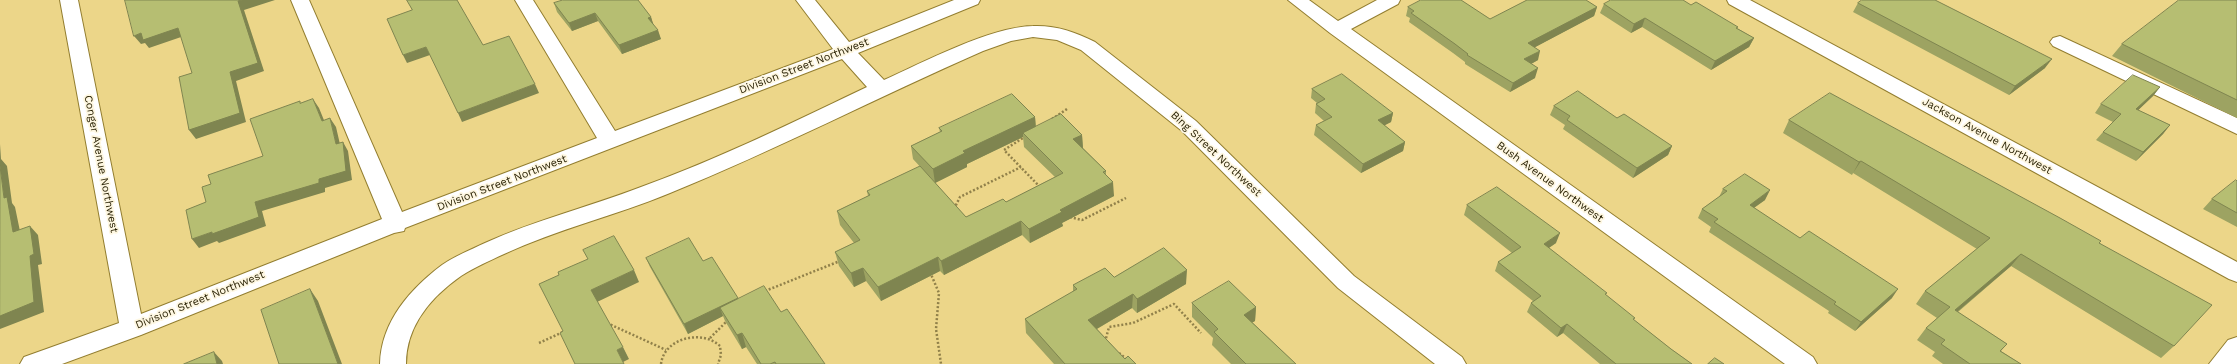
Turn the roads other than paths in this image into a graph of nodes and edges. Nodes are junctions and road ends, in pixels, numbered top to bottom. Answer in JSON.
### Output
{"nodes":[{"id":1,"x":69,"y":0,"type":"edge"},
{"id":2,"x":300,"y":0,"type":"edge"},
{"id":3,"x":524,"y":0,"type":"edge"},
{"id":4,"x":805,"y":0,"type":"edge"},
{"id":5,"x":971,"y":0,"type":"edge"},
{"id":6,"x":1297,"y":0,"type":"edge"},
{"id":7,"x":1391,"y":0,"type":"edge"},
{"id":8,"x":1736,"y":0,"type":"edge"},
{"id":9,"x":1337,"y":29,"type":"junction"},
{"id":10,"x":2060,"y":42,"type":"dead end"},
{"id":11,"x":846,"y":51,"type":"junction"},
{"id":12,"x":880,"y":88,"type":"junction"},
{"id":13,"x":2237,"y":127,"type":"edge"},
{"id":14,"x":610,"y":141,"type":"junction"},
{"id":15,"x":396,"y":225,"type":"junction"},
{"id":16,"x":2237,"y":272,"type":"edge"},
{"id":17,"x":132,"y":328,"type":"junction"},
{"id":18,"x":2237,"y":347,"type":"edge"},
{"id":19,"x":33,"y":364,"type":"edge"},
{"id":20,"x":393,"y":364,"type":"edge"},
{"id":21,"x":1453,"y":364,"type":"edge"},
{"id":22,"x":1804,"y":364,"type":"edge"},
{"id":23,"x":2222,"y":364,"type":"edge"}],
"edges":[{"from":1,"to":17,"type":"street","name":"Conger Avenue Northwest"},
{"from":2,"to":15,"type":"street"},
{"from":3,"to":14,"type":"street"},
{"from":4,"to":11,"type":"street"},
{"from":5,"to":11,"type":"street","name":"Division Street Northwest"},
{"from":6,"to":9,"type":"street","name":"Bush Avenue Northwest"},
{"from":7,"to":9,"type":"street"},
{"from":8,"to":16,"type":"street","name":"Jackson Avenue Northwest"},
{"from":9,"to":22,"type":"street","name":"Bush Avenue Northwest"},
{"from":10,"to":13,"type":"street"},
{"from":11,"to":12,"type":"street"},
{"from":11,"to":14,"type":"street","name":"Division Street Northwest"},
{"from":12,"to":20,"type":"street"},
{"from":12,"to":21,"type":"street","name":"Bing Street Northwest"},
{"from":14,"to":15,"type":"street","name":"Division Street Northwest"},
{"from":15,"to":17,"type":"street","name":"Division Street Northwest"},
{"from":17,"to":19,"type":"street","name":"Division Street Northwest"},
{"from":18,"to":23,"type":"street"}]}
